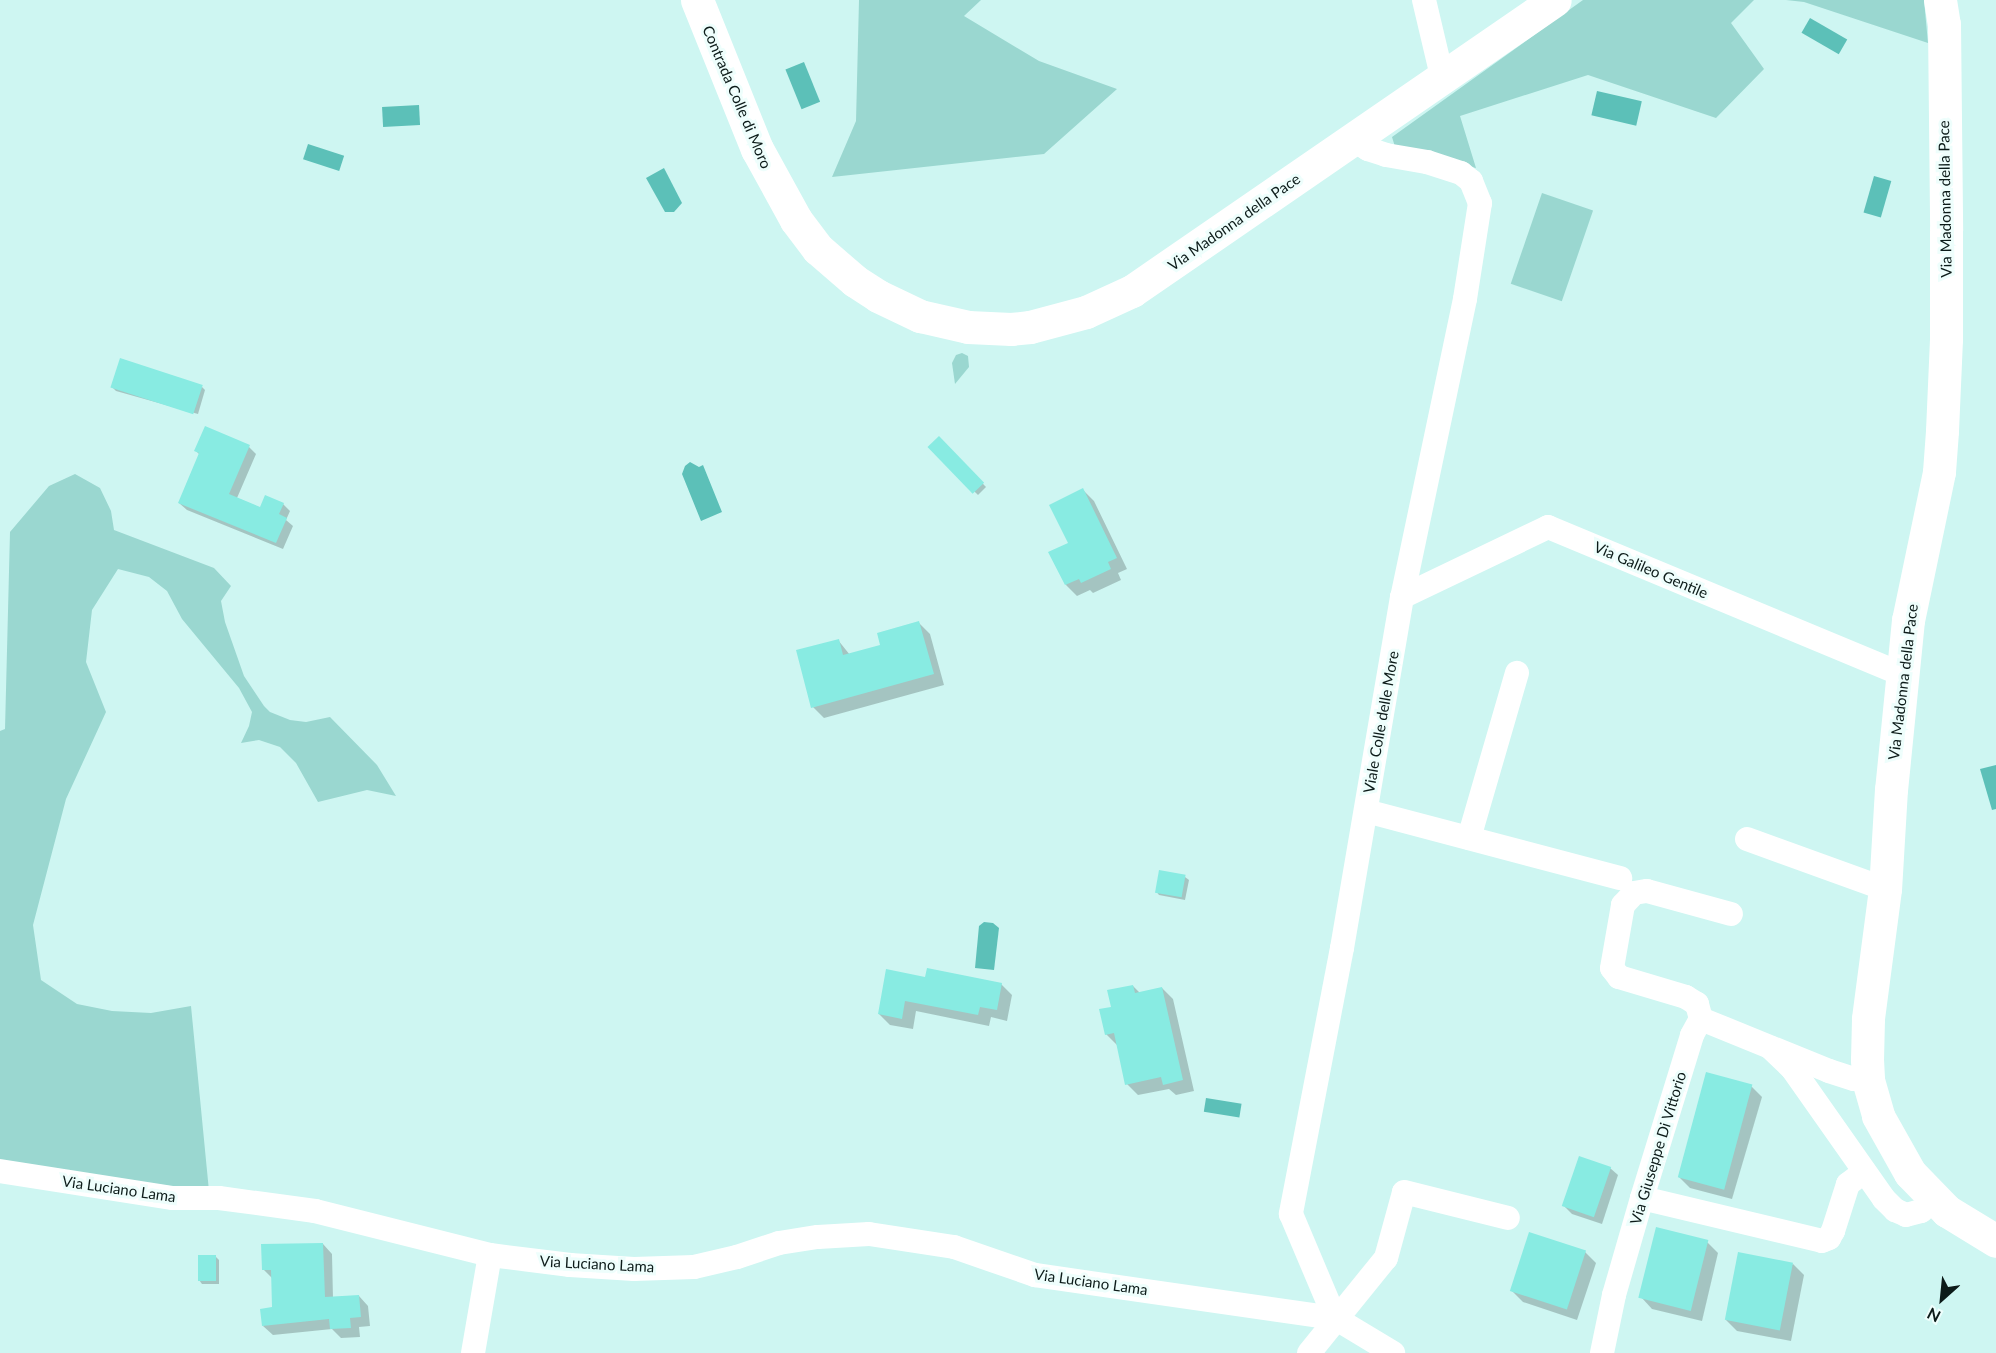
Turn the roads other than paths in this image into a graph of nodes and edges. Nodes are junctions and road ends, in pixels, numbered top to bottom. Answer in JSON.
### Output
{"nodes":[{"id":1,"x":697,"y":0,"type":"edge"},
{"id":2,"x":1424,"y":0,"type":"edge"},
{"id":3,"x":1555,"y":0,"type":"edge"},
{"id":4,"x":1940,"y":0,"type":"edge"},
{"id":5,"x":1442,"y":76,"type":"junction"},
{"id":6,"x":1352,"y":139,"type":"junction"},
{"id":7,"x":878,"y":296,"type":"joint"},
{"id":8,"x":1402,"y":597,"type":"junction"},
{"id":9,"x":1517,"y":673,"type":"dead end"},
{"id":10,"x":1902,"y":674,"type":"junction"},
{"id":11,"x":1366,"y":811,"type":"junction"},
{"id":12,"x":1469,"y":838,"type":"junction"},
{"id":13,"x":1747,"y":840,"type":"dead end"},
{"id":14,"x":1620,"y":878,"type":"dead end"},
{"id":15,"x":1885,"y":889,"type":"junction"},
{"id":16,"x":1731,"y":914,"type":"dead end"},
{"id":17,"x":1701,"y":1019,"type":"junction"},
{"id":18,"x":1771,"y":1048,"type":"junction"},
{"id":19,"x":1868,"y":1080,"type":"junction"},
{"id":20,"x":0,"y":1171,"type":"edge"},
{"id":21,"x":1864,"y":1172,"type":"junction"},
{"id":22,"x":1642,"y":1198,"type":"junction"},
{"id":23,"x":1932,"y":1198,"type":"junction"},
{"id":24,"x":1508,"y":1218,"type":"dead end"},
{"id":25,"x":1996,"y":1241,"type":"edge"},
{"id":26,"x":490,"y":1255,"type":"junction"},
{"id":27,"x":1335,"y":1318,"type":"junction"},
{"id":28,"x":473,"y":1353,"type":"edge"},
{"id":29,"x":1309,"y":1353,"type":"edge"},
{"id":30,"x":1330,"y":1353,"type":"edge"},
{"id":31,"x":1393,"y":1353,"type":"edge"},
{"id":32,"x":1602,"y":1353,"type":"edge"}],
"edges":[{"from":1,"to":7,"type":"main road","name":"Contrada Colle di Moro"},
{"from":2,"to":5,"type":"street"},
{"from":3,"to":5,"type":"main road","name":"Via Madonna della Pace"},
{"from":4,"to":10,"type":"main road","name":"Via Madonna della Pace"},
{"from":5,"to":6,"type":"main road","name":"Via Madonna della Pace"},
{"from":6,"to":7,"type":"main road","name":"Via Madonna della Pace"},
{"from":6,"to":8,"type":"street","name":"Viale Colle delle More"},
{"from":8,"to":10,"type":"street","name":"Via Galileo Gentile"},
{"from":8,"to":11,"type":"street","name":"Viale Colle delle More"},
{"from":9,"to":12,"type":"street"},
{"from":10,"to":15,"type":"main road","name":"Via Madonna della Pace"},
{"from":11,"to":12,"type":"street"},
{"from":11,"to":27,"type":"street","name":"Viale Colle delle More"},
{"from":12,"to":14,"type":"street"},
{"from":13,"to":15,"type":"street"},
{"from":15,"to":19,"type":"main road","name":"Via Madonna della Pace"},
{"from":16,"to":17,"type":"street"},
{"from":17,"to":18,"type":"street"},
{"from":17,"to":22,"type":"street","name":"Via Giuseppe Di Vittorio"},
{"from":18,"to":19,"type":"street"},
{"from":18,"to":21,"type":"street"},
{"from":19,"to":23,"type":"main road","name":"Via Madonna della Pace"},
{"from":20,"to":26,"type":"street","name":"Via Luciano Lama"},
{"from":21,"to":22,"type":"street"},
{"from":21,"to":23,"type":"street"},
{"from":22,"to":32,"type":"street","name":"Via Giuseppe Di Vittorio"},
{"from":23,"to":25,"type":"main road","name":"Via Madonna della Pace"},
{"from":24,"to":27,"type":"street"},
{"from":26,"to":27,"type":"street","name":"Via Luciano Lama"},
{"from":26,"to":28,"type":"street"},
{"from":27,"to":29,"type":"street"},
{"from":27,"to":30,"type":"street"},
{"from":27,"to":31,"type":"street"}]}
